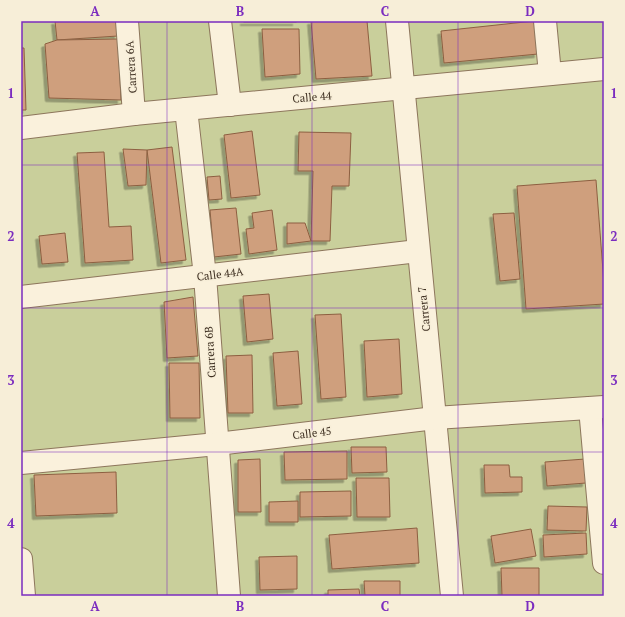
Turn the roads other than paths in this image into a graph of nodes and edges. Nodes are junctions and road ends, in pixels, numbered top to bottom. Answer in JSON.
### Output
{"nodes":[{"id":1,"x":127,"y":21,"type":"edge"},
{"id":2,"x":220,"y":21,"type":"edge"},
{"id":3,"x":397,"y":21,"type":"edge"},
{"id":4,"x":545,"y":21,"type":"edge"},
{"id":5,"x":604,"y":69,"type":"edge"},
{"id":6,"x":550,"y":74,"type":"junction"},
{"id":7,"x":403,"y":88,"type":"junction"},
{"id":8,"x":230,"y":105,"type":"junction"},
{"id":9,"x":186,"y":109,"type":"junction"},
{"id":10,"x":134,"y":114,"type":"junction"},
{"id":11,"x":21,"y":128,"type":"edge"},
{"id":12,"x":418,"y":251,"type":"junction"},
{"id":13,"x":205,"y":276,"type":"junction"},
{"id":14,"x":21,"y":297,"type":"edge"},
{"id":15,"x":597,"y":408,"type":"edge"},
{"id":16,"x":435,"y":418,"type":"junction"},
{"id":17,"x":217,"y":444,"type":"junction"},
{"id":18,"x":21,"y":463,"type":"edge"},
{"id":19,"x":604,"y":551,"type":"edge"},
{"id":20,"x":21,"y":559,"type":"edge"},
{"id":21,"x":24,"y":596,"type":"edge"},
{"id":22,"x":229,"y":596,"type":"edge"},
{"id":23,"x":452,"y":596,"type":"edge"}],
"edges":[{"from":1,"to":10,"type":"street","name":"Carrera 6A"},
{"from":2,"to":8,"type":"street"},
{"from":3,"to":7,"type":"street","name":"Carrera 7"},
{"from":4,"to":6,"type":"street"},
{"from":5,"to":6,"type":"street","name":"Calle 44"},
{"from":6,"to":7,"type":"street","name":"Calle 44"},
{"from":7,"to":8,"type":"street","name":"Calle 44"},
{"from":7,"to":12,"type":"street","name":"Carrera 7"},
{"from":8,"to":9,"type":"street","name":"Calle 44"},
{"from":9,"to":10,"type":"street","name":"Calle 44"},
{"from":9,"to":13,"type":"street","name":"Carrera 6B"},
{"from":10,"to":11,"type":"street","name":"Calle 44"},
{"from":12,"to":13,"type":"street","name":"Calle 44A"},
{"from":12,"to":16,"type":"street","name":"Carrera 7"},
{"from":13,"to":14,"type":"street","name":"Calle 44A"},
{"from":13,"to":17,"type":"street","name":"Carrera 6B"},
{"from":15,"to":16,"type":"street","name":"Calle 45"},
{"from":15,"to":19,"type":"street"},
{"from":16,"to":17,"type":"street","name":"Calle 45"},
{"from":16,"to":23,"type":"street","name":"Carrera 7"},
{"from":17,"to":18,"type":"street","name":"Calle 45"},
{"from":17,"to":22,"type":"street","name":"Carrera 6B"},
{"from":20,"to":21,"type":"street"}]}
